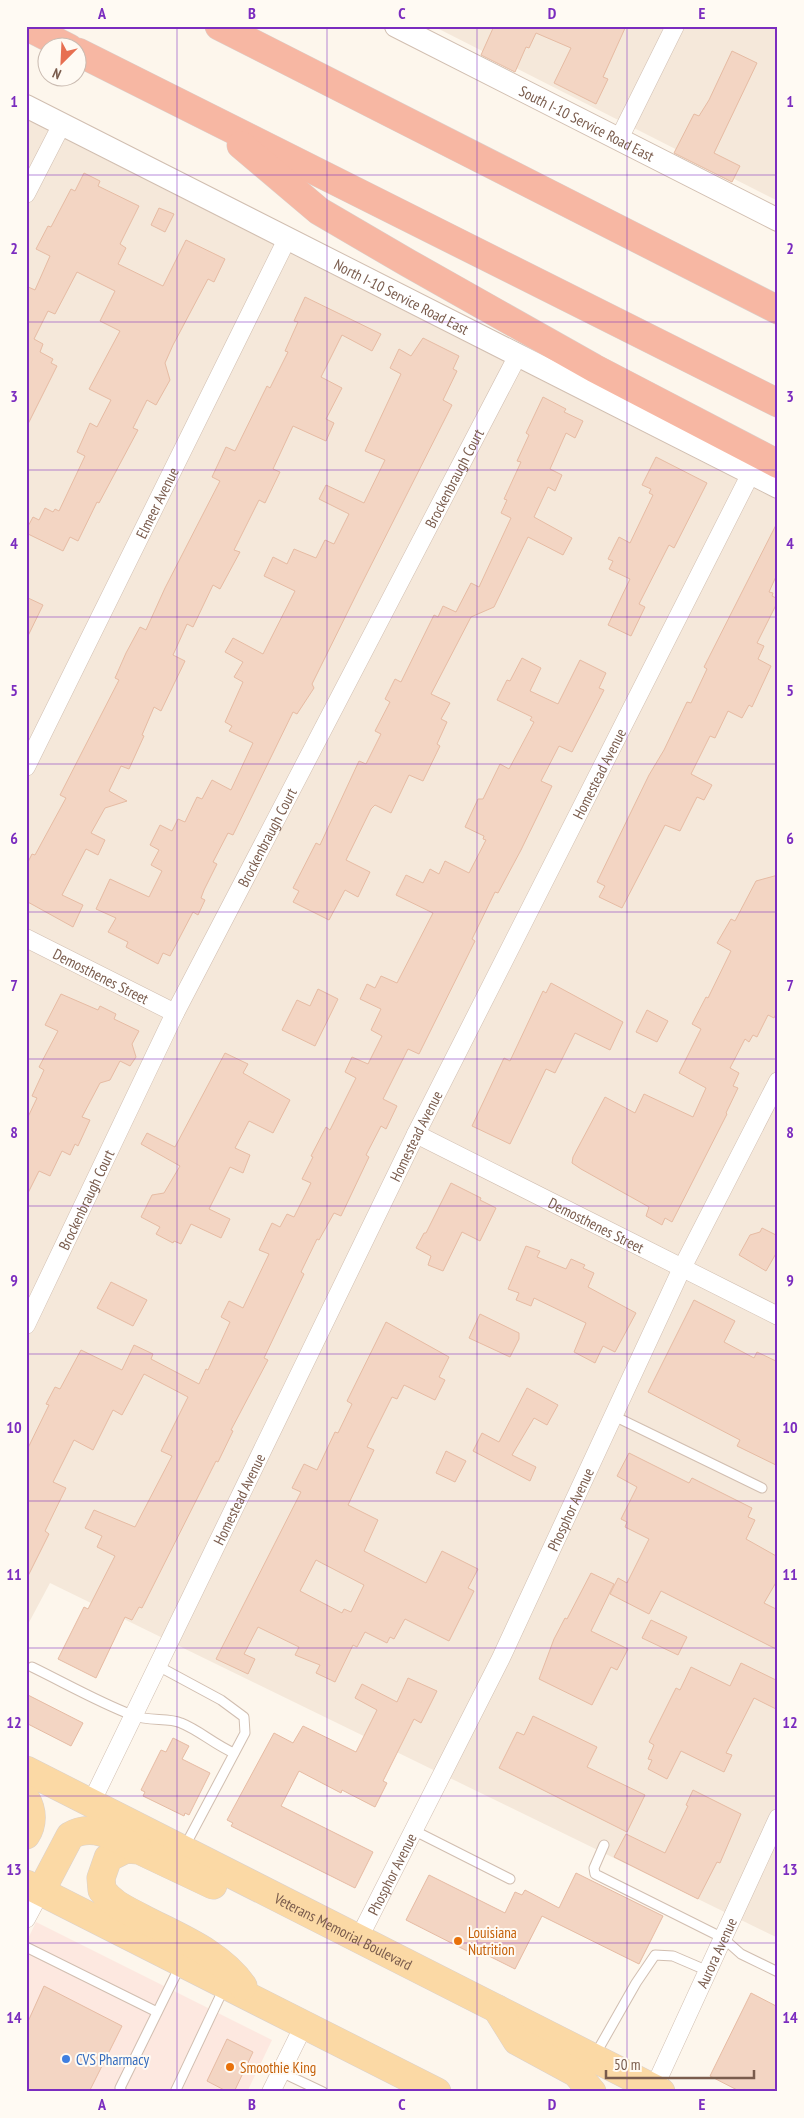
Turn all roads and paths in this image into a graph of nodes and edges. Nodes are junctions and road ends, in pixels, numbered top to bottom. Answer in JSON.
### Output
{"nodes":[{"id":1,"x":26,"y":26,"type":"edge"},
{"id":2,"x":219,"y":26,"type":"edge"},
{"id":3,"x":396,"y":26,"type":"edge"},
{"id":4,"x":675,"y":26,"type":"edge"},
{"id":5,"x":49,"y":38,"type":"edge"},
{"id":6,"x":88,"y":57,"type":"edge"},
{"id":7,"x":26,"y":106,"type":"edge"},
{"id":8,"x":205,"y":115,"type":"junction"},
{"id":9,"x":62,"y":124,"type":"junction"},
{"id":10,"x":619,"y":139,"type":"junction"},
{"id":11,"x":26,"y":194,"type":"edge"},
{"id":12,"x":778,"y":220,"type":"edge"},
{"id":13,"x":287,"y":239,"type":"junction"},
{"id":14,"x":689,"y":265,"type":"junction"},
{"id":15,"x":778,"y":301,"type":"edge"},
{"id":16,"x":778,"y":310,"type":"edge"},
{"id":17,"x":518,"y":355,"type":"junction"},
{"id":18,"x":778,"y":402,"type":"edge"},
{"id":19,"x":778,"y":464,"type":"edge"},
{"id":20,"x":751,"y":473,"type":"junction"},
{"id":21,"x":778,"y":487,"type":"edge"},
{"id":22,"x":26,"y":767,"type":"edge"},
{"id":23,"x":26,"y":938,"type":"edge"},
{"id":24,"x":176,"y":1013,"type":"junction"},
{"id":25,"x":778,"y":1081,"type":"edge"},
{"id":26,"x":416,"y":1134,"type":"junction"},
{"id":27,"x":682,"y":1268,"type":"junction"},
{"id":28,"x":778,"y":1316,"type":"edge"},
{"id":29,"x":26,"y":1324,"type":"edge"},
{"id":30,"x":614,"y":1416,"type":"junction"},
{"id":31,"x":762,"y":1488,"type":"dead end"},
{"id":32,"x":158,"y":1666,"type":"junction"},
{"id":33,"x":32,"y":1667,"type":"dead end"},
{"id":34,"x":134,"y":1716,"type":"junction"},
{"id":35,"x":234,"y":1753,"type":"junction"},
{"id":36,"x":26,"y":1770,"type":"edge"},
{"id":37,"x":26,"y":1799,"type":"edge"},
{"id":38,"x":91,"y":1803,"type":"junction"},
{"id":39,"x":778,"y":1818,"type":"edge"},
{"id":40,"x":413,"y":1830,"type":"junction"},
{"id":41,"x":26,"y":1835,"type":"edge"},
{"id":42,"x":604,"y":1845,"type":"dead end"},
{"id":43,"x":139,"y":1850,"type":"junction"},
{"id":44,"x":179,"y":1858,"type":"junction"},
{"id":45,"x":510,"y":1879,"type":"dead end"},
{"id":46,"x":33,"y":1887,"type":"edge"},
{"id":47,"x":26,"y":1919,"type":"edge"},
{"id":48,"x":358,"y":1938,"type":"junction"},
{"id":49,"x":723,"y":1938,"type":"junction"},
{"id":50,"x":26,"y":1947,"type":"edge"},
{"id":51,"x":186,"y":1953,"type":"junction"},
{"id":52,"x":708,"y":1971,"type":"junction"},
{"id":53,"x":778,"y":1972,"type":"edge"},
{"id":54,"x":229,"y":1979,"type":"junction"},
{"id":55,"x":497,"y":2009,"type":"junction"},
{"id":56,"x":157,"y":2012,"type":"junction"},
{"id":57,"x":304,"y":2025,"type":"junction"},
{"id":58,"x":594,"y":2057,"type":"junction"},
{"id":59,"x":281,"y":2072,"type":"junction"},
{"id":60,"x":656,"y":2091,"type":"edge"},
{"id":61,"x":122,"y":2092,"type":"edge"},
{"id":62,"x":175,"y":2092,"type":"edge"},
{"id":63,"x":271,"y":2092,"type":"edge"},
{"id":64,"x":323,"y":2092,"type":"edge"},
{"id":65,"x":437,"y":2092,"type":"edge"},
{"id":66,"x":592,"y":2092,"type":"edge"}],
"edges":[{"from":1,"to":5,"type":"highway"},
{"from":2,"to":14,"type":"highway"},
{"from":3,"to":10,"type":"street","name":"South I-10 Service Road East"},
{"from":4,"to":10,"type":"street"},
{"from":6,"to":8,"type":"highway"},
{"from":7,"to":9,"type":"street","name":"North I-10 Service Road East"},
{"from":8,"to":18,"type":"highway"},
{"from":8,"to":19,"type":"highway"},
{"from":9,"to":11,"type":"street"},
{"from":9,"to":13,"type":"street","name":"North I-10 Service Road East"},
{"from":10,"to":12,"type":"street","name":"South I-10 Service Road East"},
{"from":13,"to":17,"type":"street","name":"North I-10 Service Road East"},
{"from":13,"to":22,"type":"street","name":"Elmeer Avenue"},
{"from":14,"to":15,"type":"highway"},
{"from":14,"to":16,"type":"highway"},
{"from":17,"to":20,"type":"street","name":"North I-10 Service Road East"},
{"from":17,"to":24,"type":"street","name":"Brockenbraugh Court"},
{"from":20,"to":21,"type":"street","name":"North I-10 Service Road East"},
{"from":20,"to":26,"type":"street","name":"Homestead Avenue"},
{"from":23,"to":24,"type":"street","name":"Demosthenes Street"},
{"from":24,"to":29,"type":"street","name":"Brockenbraugh Court"},
{"from":25,"to":27,"type":"street","name":"Phosphor Avenue"},
{"from":26,"to":27,"type":"street","name":"Demosthenes Street"},
{"from":26,"to":32,"type":"street","name":"Homestead Avenue"},
{"from":27,"to":28,"type":"street","name":"Demosthenes Street"},
{"from":27,"to":30,"type":"street","name":"Phosphor Avenue"},
{"from":30,"to":31,"type":"lane"},
{"from":30,"to":40,"type":"street","name":"Phosphor Avenue"},
{"from":32,"to":34,"type":"street","name":"Homestead Avenue"},
{"from":32,"to":35,"type":"lane"},
{"from":33,"to":34,"type":"lane"},
{"from":34,"to":35,"type":"lane"},
{"from":34,"to":38,"type":"street","name":"Homestead Avenue"},
{"from":35,"to":44,"type":"lane"},
{"from":36,"to":38,"type":"main road"},
{"from":37,"to":41,"type":"main road"},
{"from":38,"to":44,"type":"main road"},
{"from":39,"to":49,"type":"street","name":"Aurora Avenue"},
{"from":40,"to":45,"type":"lane"},
{"from":40,"to":48,"type":"street","name":"Phosphor Avenue"},
{"from":42,"to":49,"type":"lane"},
{"from":43,"to":44,"type":"main road"},
{"from":43,"to":46,"type":"main road"},
{"from":43,"to":51,"type":"main road"},
{"from":44,"to":48,"type":"main road","name":"Veterans Memorial Boulevard"},
{"from":46,"to":47,"type":"street"},
{"from":46,"to":51,"type":"main road"},
{"from":48,"to":55,"type":"main road","name":"Veterans Memorial Boulevard"},
{"from":49,"to":52,"type":"street","name":"Aurora Avenue"},
{"from":49,"to":53,"type":"lane"},
{"from":50,"to":56,"type":"lane"},
{"from":51,"to":54,"type":"main road"},
{"from":51,"to":56,"type":"lane"},
{"from":52,"to":58,"type":"lane"},
{"from":52,"to":60,"type":"street","name":"Aurora Avenue"},
{"from":54,"to":57,"type":"main road"},
{"from":54,"to":62,"type":"lane"},
{"from":55,"to":58,"type":"main road","name":"Veterans Memorial Boulevard"},
{"from":55,"to":66,"type":"main road"},
{"from":56,"to":61,"type":"lane"},
{"from":57,"to":59,"type":"street"},
{"from":57,"to":65,"type":"main road"},
{"from":58,"to":60,"type":"main road","name":"Veterans Memorial Boulevard"},
{"from":59,"to":63,"type":"street"},
{"from":59,"to":64,"type":"lane"}]}
